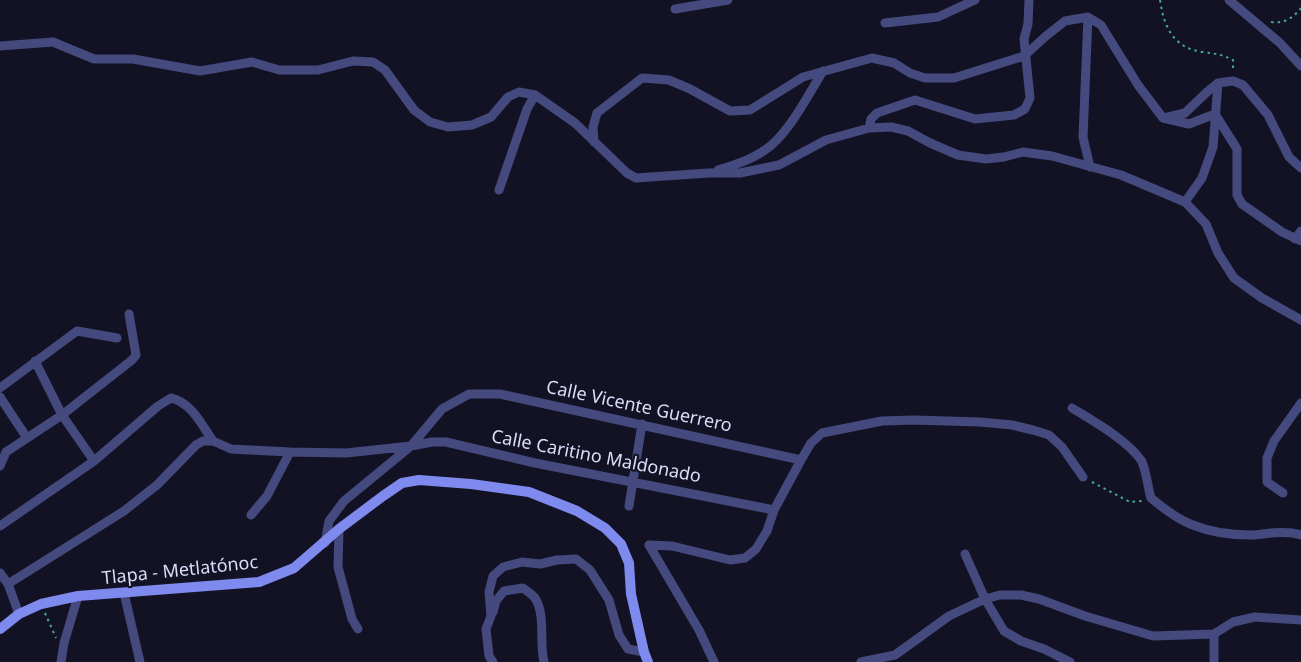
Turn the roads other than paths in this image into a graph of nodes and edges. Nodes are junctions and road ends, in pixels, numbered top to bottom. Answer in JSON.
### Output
{"nodes":[{"id":1,"x":728,"y":0,"type":"edge"},
{"id":2,"x":975,"y":0,"type":"edge"},
{"id":3,"x":1028,"y":0,"type":"edge"},
{"id":4,"x":1229,"y":0,"type":"edge"},
{"id":5,"x":674,"y":9,"type":"dead end"},
{"id":6,"x":1088,"y":17,"type":"junction"},
{"id":7,"x":885,"y":23,"type":"dead end"},
{"id":8,"x":0,"y":46,"type":"edge"},
{"id":9,"x":1024,"y":56,"type":"junction"},
{"id":10,"x":1301,"y":66,"type":"edge"},
{"id":11,"x":823,"y":71,"type":"junction"},
{"id":12,"x":1218,"y":83,"type":"junction"},
{"id":13,"x":535,"y":95,"type":"junction"},
{"id":14,"x":1215,"y":114,"type":"junction"},
{"id":15,"x":1163,"y":118,"type":"junction"},
{"id":16,"x":868,"y":128,"type":"junction"},
{"id":17,"x":594,"y":142,"type":"junction"},
{"id":18,"x":1090,"y":167,"type":"junction"},
{"id":19,"x":1301,"y":168,"type":"edge"},
{"id":20,"x":709,"y":173,"type":"junction"},
{"id":21,"x":499,"y":190,"type":"dead end"},
{"id":22,"x":1185,"y":202,"type":"junction"},
{"id":23,"x":1301,"y":231,"type":"edge"},
{"id":24,"x":1298,"y":240,"type":"edge"},
{"id":25,"x":129,"y":314,"type":"dead end"},
{"id":26,"x":1301,"y":320,"type":"edge"},
{"id":27,"x":117,"y":338,"type":"dead end"},
{"id":28,"x":35,"y":361,"type":"junction"},
{"id":29,"x":0,"y":388,"type":"edge"},
{"id":30,"x":0,"y":397,"type":"edge"},
{"id":31,"x":1301,"y":403,"type":"edge"},
{"id":32,"x":1072,"y":408,"type":"dead end"},
{"id":33,"x":62,"y":414,"type":"junction"},
{"id":34,"x":642,"y":424,"type":"junction"},
{"id":35,"x":27,"y":438,"type":"junction"},
{"id":36,"x":213,"y":441,"type":"junction"},
{"id":37,"x":411,"y":446,"type":"junction"},
{"id":38,"x":290,"y":452,"type":"junction"},
{"id":39,"x":801,"y":460,"type":"junction"},
{"id":40,"x":94,"y":461,"type":"junction"},
{"id":41,"x":0,"y":466,"type":"edge"},
{"id":42,"x":1083,"y":477,"type":"road end"},
{"id":43,"x":632,"y":481,"type":"junction"},
{"id":44,"x":1283,"y":493,"type":"dead end"},
{"id":45,"x":629,"y":506,"type":"dead end"},
{"id":46,"x":774,"y":510,"type":"junction"},
{"id":47,"x":251,"y":515,"type":"dead end"},
{"id":48,"x":0,"y":526,"type":"edge"},
{"id":49,"x":339,"y":529,"type":"junction"},
{"id":50,"x":1301,"y":535,"type":"edge"},
{"id":51,"x":324,"y":543,"type":"junction"},
{"id":52,"x":965,"y":554,"type":"dead end"},
{"id":53,"x":0,"y":573,"type":"edge"},
{"id":54,"x":8,"y":584,"type":"junction"},
{"id":55,"x":124,"y":593,"type":"junction"},
{"id":56,"x":78,"y":596,"type":"junction"},
{"id":57,"x":985,"y":599,"type":"junction"},
{"id":58,"x":19,"y":614,"type":"junction"},
{"id":59,"x":491,"y":616,"type":"junction"},
{"id":60,"x":1301,"y":620,"type":"edge"},
{"id":61,"x":0,"y":629,"type":"edge"},
{"id":62,"x":358,"y":629,"type":"dead end"},
{"id":63,"x":1214,"y":634,"type":"junction"},
{"id":64,"x":644,"y":652,"type":"junction"},
{"id":65,"x":61,"y":662,"type":"edge"},
{"id":66,"x":140,"y":662,"type":"edge"},
{"id":67,"x":493,"y":662,"type":"edge"},
{"id":68,"x":544,"y":662,"type":"edge"},
{"id":69,"x":648,"y":662,"type":"edge"},
{"id":70,"x":714,"y":662,"type":"edge"},
{"id":71,"x":861,"y":662,"type":"edge"},
{"id":72,"x":1070,"y":662,"type":"edge"},
{"id":73,"x":1215,"y":662,"type":"edge"}],
"edges":[{"from":1,"to":5,"type":"street"},
{"from":2,"to":7,"type":"street"},
{"from":3,"to":9,"type":"street"},
{"from":4,"to":10,"type":"street"},
{"from":6,"to":9,"type":"street"},
{"from":6,"to":15,"type":"street"},
{"from":6,"to":18,"type":"street"},
{"from":8,"to":13,"type":"street"},
{"from":9,"to":11,"type":"street"},
{"from":9,"to":16,"type":"street"},
{"from":11,"to":17,"type":"street"},
{"from":11,"to":20,"type":"street"},
{"from":12,"to":14,"type":"street"},
{"from":12,"to":15,"type":"street"},
{"from":12,"to":19,"type":"street"},
{"from":13,"to":17,"type":"street"},
{"from":13,"to":21,"type":"street"},
{"from":14,"to":15,"type":"street"},
{"from":14,"to":22,"type":"street"},
{"from":14,"to":24,"type":"street"},
{"from":16,"to":18,"type":"street"},
{"from":16,"to":20,"type":"street"},
{"from":17,"to":20,"type":"street"},
{"from":18,"to":22,"type":"street"},
{"from":22,"to":26,"type":"street"},
{"from":23,"to":24,"type":"street"},
{"from":25,"to":33,"type":"street"},
{"from":27,"to":28,"type":"street"},
{"from":28,"to":29,"type":"street"},
{"from":28,"to":33,"type":"street"},
{"from":30,"to":35,"type":"street"},
{"from":31,"to":44,"type":"street"},
{"from":32,"to":50,"type":"street"},
{"from":33,"to":35,"type":"street"},
{"from":33,"to":40,"type":"street"},
{"from":34,"to":37,"type":"street","name":"Calle Vicente Guerrero"},
{"from":34,"to":39,"type":"street","name":"Calle Vicente Guerrero"},
{"from":34,"to":43,"type":"street"},
{"from":35,"to":41,"type":"street"},
{"from":36,"to":38,"type":"street","name":"Calle Caritino Maldonado"},
{"from":36,"to":40,"type":"street"},
{"from":36,"to":54,"type":"street"},
{"from":37,"to":38,"type":"street","name":"Calle Caritino Maldonado"},
{"from":37,"to":43,"type":"street","name":"Calle Caritino Maldonado"},
{"from":37,"to":51,"type":"street"},
{"from":38,"to":47,"type":"street"},
{"from":39,"to":42,"type":"street"},
{"from":39,"to":46,"type":"street"},
{"from":40,"to":48,"type":"street"},
{"from":43,"to":45,"type":"street"},
{"from":43,"to":46,"type":"street","name":"Calle Caritino Maldonado"},
{"from":46,"to":70,"type":"street"},
{"from":49,"to":51,"type":"main road","name":"Tlapa - Metlatónoc"},
{"from":49,"to":62,"type":"street"},
{"from":49,"to":64,"type":"main road","name":"Tlapa - Metlatónoc"},
{"from":51,"to":55,"type":"main road","name":"Tlapa - Metlatónoc"},
{"from":52,"to":57,"type":"street"},
{"from":53,"to":54,"type":"street"},
{"from":54,"to":58,"type":"street"},
{"from":55,"to":56,"type":"main road","name":"Tlapa - Metlatónoc"},
{"from":55,"to":66,"type":"street"},
{"from":56,"to":58,"type":"main road","name":"Tlapa - Metlatónoc"},
{"from":56,"to":65,"type":"street"},
{"from":57,"to":63,"type":"street"},
{"from":57,"to":71,"type":"street"},
{"from":57,"to":72,"type":"street"},
{"from":58,"to":61,"type":"main road","name":"Tlapa - Metlatónoc"},
{"from":59,"to":64,"type":"street"},
{"from":59,"to":67,"type":"street"},
{"from":59,"to":68,"type":"street"},
{"from":60,"to":63,"type":"street"},
{"from":63,"to":73,"type":"street"},
{"from":64,"to":69,"type":"main road","name":"Tlapa - Metlatónoc"}]}
